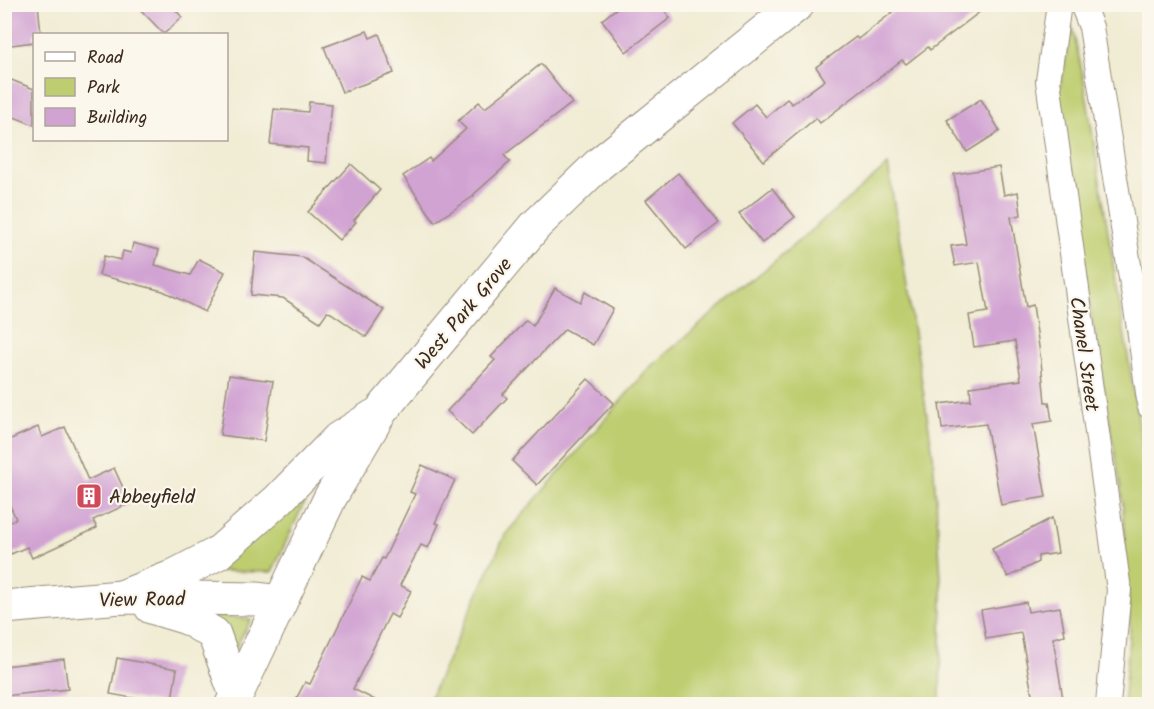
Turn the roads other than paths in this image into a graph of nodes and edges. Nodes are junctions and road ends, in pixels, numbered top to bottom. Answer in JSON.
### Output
{"nodes":[{"id":1,"x":798,"y":4,"type":"edge"},
{"id":2,"x":1059,"y":4,"type":"edge"},
{"id":3,"x":1082,"y":4,"type":"edge"},
{"id":4,"x":1149,"y":407,"type":"edge"},
{"id":5,"x":381,"y":411,"type":"junction"},
{"id":6,"x":121,"y":597,"type":"junction"},
{"id":7,"x":280,"y":602,"type":"junction"},
{"id":8,"x":4,"y":607,"type":"edge"},
{"id":9,"x":234,"y":700,"type":"edge"},
{"id":10,"x":1108,"y":705,"type":"edge"}],
"edges":[{"from":1,"to":5,"type":"main road","name":"West Park Grove"},
{"from":2,"to":10,"type":"street","name":"Chanel Street"},
{"from":3,"to":4,"type":"street"},
{"from":5,"to":6,"type":"main road"},
{"from":5,"to":7,"type":"main road","name":"West Park Grove"},
{"from":6,"to":7,"type":"main road","name":"View Road"},
{"from":6,"to":8,"type":"main road","name":"View Road"},
{"from":6,"to":9,"type":"main road"},
{"from":7,"to":9,"type":"main road","name":"West Park Grove"}]}
